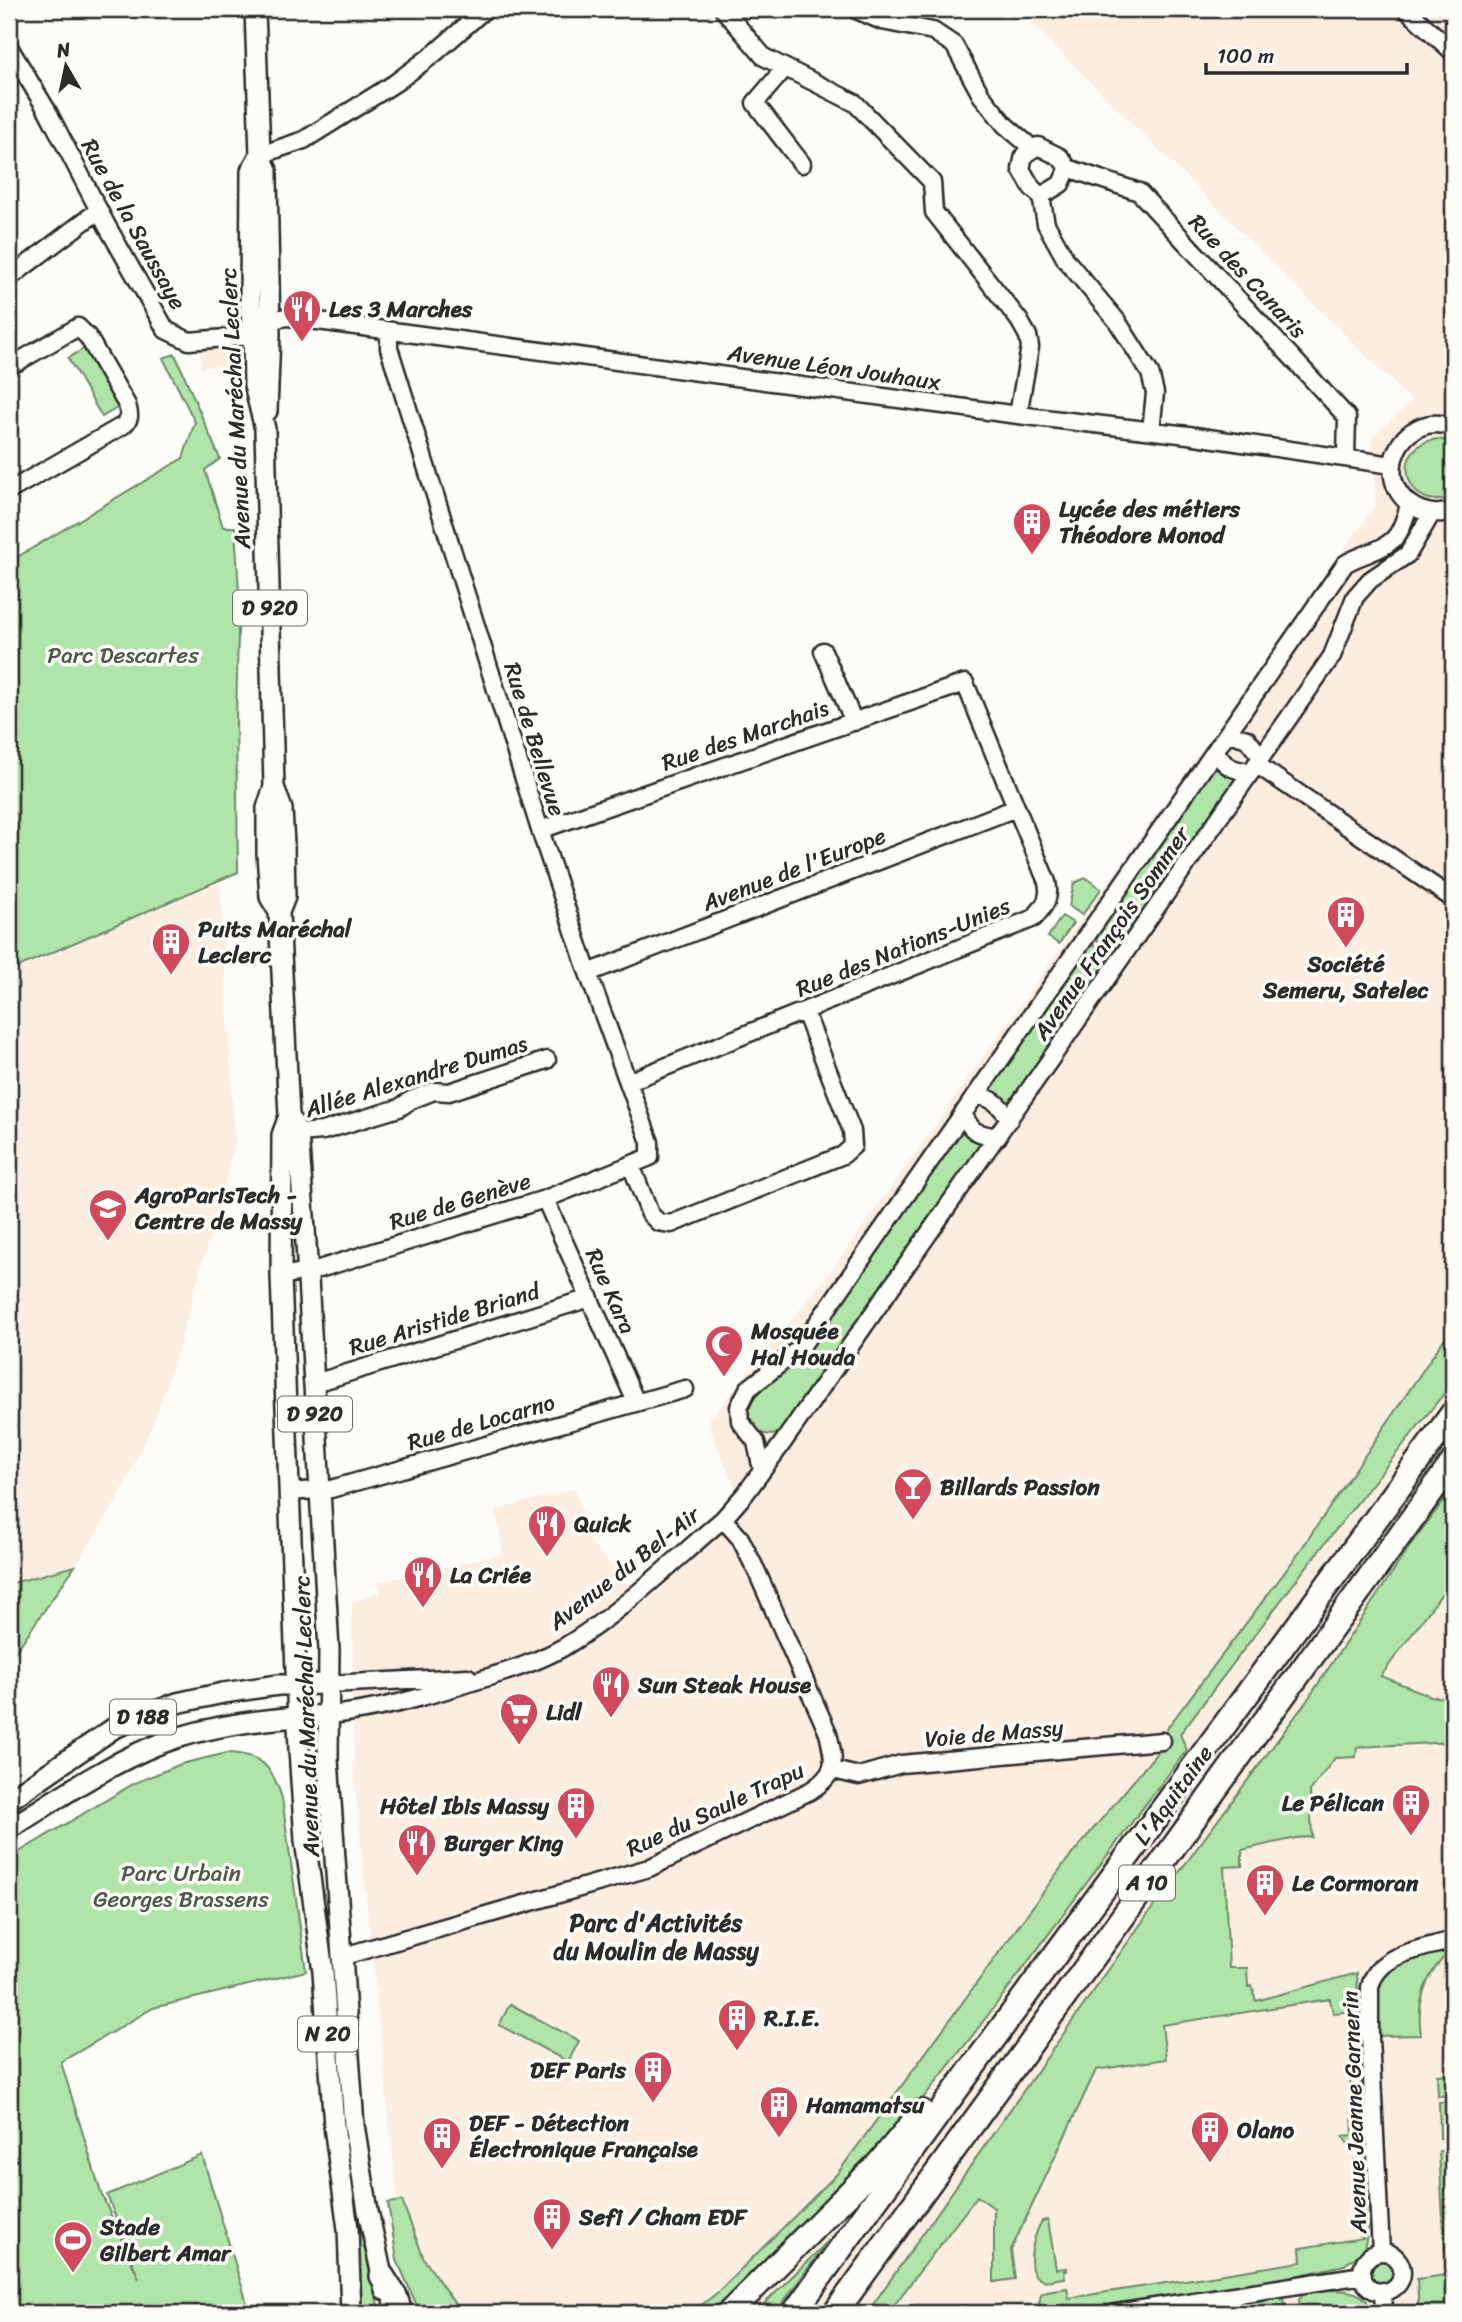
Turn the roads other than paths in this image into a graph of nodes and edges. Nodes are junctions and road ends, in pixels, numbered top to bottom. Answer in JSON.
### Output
{"nodes":[{"id":1,"x":255,"y":9,"type":"edge"},
{"id":2,"x":485,"y":9,"type":"edge"},
{"id":3,"x":723,"y":9,"type":"edge"},
{"id":4,"x":854,"y":9,"type":"edge"},
{"id":5,"x":1406,"y":9,"type":"edge"},
{"id":6,"x":9,"y":47,"type":"edge"},
{"id":7,"x":1453,"y":52,"type":"edge"},
{"id":8,"x":785,"y":68,"type":"junction"},
{"id":9,"x":1032,"y":148,"type":"junction"},
{"id":10,"x":260,"y":155,"type":"junction"},
{"id":11,"x":802,"y":164,"type":"dead end"},
{"id":12,"x":1068,"y":168,"type":"junction"},
{"id":13,"x":1041,"y":196,"type":"junction"},
{"id":14,"x":99,"y":211,"type":"junction"},
{"id":15,"x":9,"y":278,"type":"edge"},
{"id":16,"x":261,"y":328,"type":"junction"},
{"id":17,"x":389,"y":331,"type":"junction"},
{"id":18,"x":9,"y":367,"type":"edge"},
{"id":19,"x":1018,"y":415,"type":"junction"},
{"id":20,"x":1450,"y":420,"type":"edge"},
{"id":21,"x":1150,"y":431,"type":"junction"},
{"id":22,"x":1346,"y":457,"type":"junction"},
{"id":23,"x":1392,"y":465,"type":"junction"},
{"id":24,"x":9,"y":491,"type":"edge"},
{"id":25,"x":1410,"y":504,"type":"junction"},
{"id":26,"x":1453,"y":510,"type":"edge"},
{"id":27,"x":1432,"y":513,"type":"junction"},
{"id":28,"x":823,"y":651,"type":"dead end"},
{"id":29,"x":965,"y":683,"type":"joint"},
{"id":30,"x":854,"y":722,"type":"junction"},
{"id":31,"x":1229,"y":733,"type":"junction"},
{"id":32,"x":1216,"y":752,"type":"junction"},
{"id":33,"x":1256,"y":764,"type":"junction"},
{"id":34,"x":1016,"y":808,"type":"junction"},
{"id":35,"x":540,"y":830,"type":"junction"},
{"id":36,"x":1453,"y":899,"type":"edge"},
{"id":37,"x":588,"y":973,"type":"junction"},
{"id":38,"x":805,"y":1012,"type":"junction"},
{"id":39,"x":547,"y":1060,"type":"dead end"},
{"id":40,"x":628,"y":1082,"type":"junction"},
{"id":41,"x":976,"y":1096,"type":"junction"},
{"id":42,"x":963,"y":1113,"type":"junction"},
{"id":43,"x":289,"y":1116,"type":"junction"},
{"id":44,"x":1010,"y":1119,"type":"junction"},
{"id":45,"x":298,"y":1133,"type":"junction"},
{"id":46,"x":998,"y":1137,"type":"junction"},
{"id":47,"x":650,"y":1157,"type":"joint"},
{"id":48,"x":631,"y":1166,"type":"junction"},
{"id":49,"x":545,"y":1199,"type":"junction"},
{"id":50,"x":307,"y":1272,"type":"junction"},
{"id":51,"x":281,"y":1276,"type":"junction"},
{"id":52,"x":590,"y":1298,"type":"junction"},
{"id":53,"x":312,"y":1380,"type":"junction"},
{"id":54,"x":685,"y":1389,"type":"dead end"},
{"id":55,"x":636,"y":1402,"type":"junction"},
{"id":56,"x":1453,"y":1413,"type":"edge"},
{"id":57,"x":792,"y":1430,"type":"junction"},
{"id":58,"x":752,"y":1438,"type":"junction"},
{"id":59,"x":779,"y":1448,"type":"junction"},
{"id":60,"x":1453,"y":1462,"type":"edge"},
{"id":61,"x":762,"y":1471,"type":"junction"},
{"id":62,"x":320,"y":1491,"type":"junction"},
{"id":63,"x":289,"y":1492,"type":"junction"},
{"id":64,"x":723,"y":1519,"type":"junction"},
{"id":65,"x":495,"y":1675,"type":"junction"},
{"id":66,"x":329,"y":1684,"type":"junction"},
{"id":67,"x":297,"y":1685,"type":"junction"},
{"id":68,"x":328,"y":1715,"type":"junction"},
{"id":69,"x":298,"y":1717,"type":"junction"},
{"id":70,"x":1162,"y":1741,"type":"dead end"},
{"id":71,"x":833,"y":1770,"type":"junction"},
{"id":72,"x":9,"y":1800,"type":"edge"},
{"id":73,"x":9,"y":1829,"type":"edge"},
{"id":74,"x":1453,"y":1940,"type":"edge"},
{"id":75,"x":344,"y":1956,"type":"junction"},
{"id":76,"x":969,"y":2070,"type":"junction"},
{"id":77,"x":1381,"y":2252,"type":"junction"},
{"id":78,"x":1363,"y":2274,"type":"junction"},
{"id":79,"x":382,"y":2276,"type":"junction"},
{"id":80,"x":1382,"y":2291,"type":"junction"},
{"id":81,"x":351,"y":2313,"type":"edge"},
{"id":82,"x":390,"y":2313,"type":"edge"},
{"id":83,"x":400,"y":2313,"type":"edge"},
{"id":84,"x":729,"y":2313,"type":"edge"},
{"id":85,"x":794,"y":2313,"type":"edge"},
{"id":86,"x":835,"y":2313,"type":"edge"},
{"id":87,"x":1116,"y":2313,"type":"edge"},
{"id":88,"x":1384,"y":2313,"type":"edge"}],
"edges":[{"from":1,"to":10,"type":"main road","number":"D 920"},
{"from":2,"to":10,"type":"street"},
{"from":3,"to":8,"type":"street"},
{"from":4,"to":9,"type":"street"},
{"from":5,"to":7,"type":"street"},
{"from":6,"to":14,"type":"street","name":"Rue de la Saussaye"},
{"from":8,"to":11,"type":"street"},
{"from":8,"to":19,"type":"street"},
{"from":9,"to":12,"type":"street"},
{"from":9,"to":13,"type":"street"},
{"from":10,"to":16,"type":"main road","number":"D 920"},
{"from":10,"to":16,"type":"main road","name":"Avenue du Maréchal Leclerc","number":"D 920"},
{"from":12,"to":13,"type":"street"},
{"from":12,"to":22,"type":"street","name":"Rue des Canaris"},
{"from":13,"to":21,"type":"street"},
{"from":14,"to":15,"type":"street"},
{"from":14,"to":16,"type":"street","name":"Rue de la Saussaye"},
{"from":16,"to":17,"type":"street","name":"Avenue Léon Jouhaux"},
{"from":16,"to":43,"type":"main road","name":"Avenue du Maréchal Leclerc","number":"D 920"},
{"from":17,"to":19,"type":"street","name":"Avenue Léon Jouhaux"},
{"from":17,"to":35,"type":"street","name":"Rue de Bellevue"},
{"from":18,"to":24,"type":"street"},
{"from":19,"to":21,"type":"street","name":"Avenue Léon Jouhaux"},
{"from":20,"to":23,"type":"street"},
{"from":21,"to":22,"type":"street","name":"Avenue Léon Jouhaux"},
{"from":22,"to":23,"type":"street","name":"Avenue Léon Jouhaux"},
{"from":23,"to":25,"type":"street"},
{"from":25,"to":27,"type":"street"},
{"from":25,"to":31,"type":"street"},
{"from":26,"to":27,"type":"street"},
{"from":27,"to":33,"type":"street","name":"Avenue François Sommer"},
{"from":28,"to":30,"type":"street"},
{"from":29,"to":30,"type":"street","name":"Rue des Marchais"},
{"from":29,"to":34,"type":"street","name":"Rue des Nations-Unies"},
{"from":30,"to":35,"type":"street","name":"Rue des Marchais"},
{"from":31,"to":32,"type":"street","name":"Avenue François Sommer"},
{"from":31,"to":33,"type":"street"},
{"from":32,"to":33,"type":"street"},
{"from":32,"to":41,"type":"street","name":"Avenue François Sommer"},
{"from":33,"to":36,"type":"street"},
{"from":33,"to":44,"type":"street","name":"Avenue François Sommer"},
{"from":34,"to":37,"type":"street","name":"Avenue de l'Europe"},
{"from":34,"to":38,"type":"street","name":"Rue des Nations-Unies"},
{"from":35,"to":37,"type":"street","name":"Rue de Bellevue"},
{"from":37,"to":40,"type":"street","name":"Rue de Bellevue"},
{"from":38,"to":40,"type":"street","name":"Rue des Nations-Unies"},
{"from":38,"to":48,"type":"street"},
{"from":39,"to":45,"type":"street","name":"Allée Alexandre Dumas"},
{"from":40,"to":47,"type":"street","name":"Rue de Bellevue"},
{"from":41,"to":42,"type":"street"},
{"from":41,"to":44,"type":"street"},
{"from":42,"to":46,"type":"street"},
{"from":42,"to":58,"type":"street"},
{"from":43,"to":45,"type":"main road","name":"Avenue du Maréchal Leclerc","number":"D 920"},
{"from":43,"to":51,"type":"main road","name":"Avenue du Maréchal Leclerc","number":"D 920"},
{"from":44,"to":46,"type":"street"},
{"from":45,"to":50,"type":"main road","name":"Avenue du Maréchal Leclerc","number":"D 920"},
{"from":46,"to":57,"type":"street"},
{"from":47,"to":48,"type":"street","name":"Rue de Genève"},
{"from":48,"to":49,"type":"street","name":"Rue de Genève"},
{"from":49,"to":50,"type":"street","name":"Rue de Genève"},
{"from":49,"to":52,"type":"street","name":"Rue Kara"},
{"from":50,"to":51,"type":"street","name":"Rue de Genève"},
{"from":50,"to":53,"type":"main road","name":"Avenue du Maréchal Leclerc","number":"D 920"},
{"from":51,"to":63,"type":"main road","name":"Avenue du Maréchal Leclerc","number":"D 920"},
{"from":52,"to":53,"type":"street","name":"Rue Aristide Briand"},
{"from":52,"to":55,"type":"street","name":"Rue Kara"},
{"from":53,"to":62,"type":"main road","name":"Avenue du Maréchal Leclerc","number":"D 920"},
{"from":54,"to":55,"type":"street","name":"Rue de Locarno"},
{"from":55,"to":62,"type":"street","name":"Rue de Locarno"},
{"from":56,"to":76,"type":"highway","name":"L'Aquitaine","number":"A 10"},
{"from":57,"to":58,"type":"street"},
{"from":57,"to":59,"type":"street"},
{"from":58,"to":59,"type":"street"},
{"from":58,"to":61,"type":"street"},
{"from":59,"to":61,"type":"street"},
{"from":60,"to":86,"type":"highway","name":"L'Aquitaine","number":"A 10"},
{"from":61,"to":64,"type":"street","name":"Avenue du Bel-Air"},
{"from":62,"to":63,"type":"street","name":"Rue de Locarno"},
{"from":62,"to":66,"type":"main road","name":"Avenue du Maréchal Leclerc","number":"D 920"},
{"from":63,"to":67,"type":"main road","name":"Avenue du Maréchal Leclerc","number":"D 920"},
{"from":64,"to":65,"type":"street","name":"Avenue du Bel-Air"},
{"from":64,"to":71,"type":"street","name":"Rue du Saule Trapu"},
{"from":65,"to":66,"type":"street","name":"Avenue du Bel-Air"},
{"from":65,"to":68,"type":"street","name":"Avenue du Bel-Air"},
{"from":66,"to":67,"type":"main road","number":"D 188"},
{"from":66,"to":68,"type":"main road","name":"Avenue du Maréchal Leclerc","number":"D 920"},
{"from":67,"to":69,"type":"main road","name":"Avenue du Maréchal Leclerc","number":"N 20"},
{"from":67,"to":72,"type":"main road","number":"D 188"},
{"from":68,"to":69,"type":"main road","number":"D 188"},
{"from":68,"to":75,"type":"main road","name":"Avenue du Maréchal Leclerc","number":"N 20"},
{"from":69,"to":73,"type":"main road","number":"D 188"},
{"from":69,"to":81,"type":"main road","name":"Avenue du Maréchal Leclerc","number":"N 20"},
{"from":70,"to":71,"type":"street","name":"Voie de Massy"},
{"from":71,"to":75,"type":"street","name":"Rue du Saule Trapu"},
{"from":74,"to":77,"type":"street","name":"Avenue Jeanne Garnerin"},
{"from":75,"to":79,"type":"main road","name":"Avenue du Maréchal Leclerc","number":"N 20"},
{"from":76,"to":84,"type":"highway"},
{"from":76,"to":85,"type":"highway","name":"L'Aquitaine","number":"A 10"},
{"from":77,"to":78,"type":"street"},
{"from":77,"to":80,"type":"street"},
{"from":78,"to":80,"type":"street"},
{"from":78,"to":87,"type":"street"},
{"from":79,"to":82,"type":"main road","name":"Avenue du Maréchal Leclerc","number":"N 20"},
{"from":79,"to":83,"type":"highway"},
{"from":80,"to":88,"type":"street"}]}
